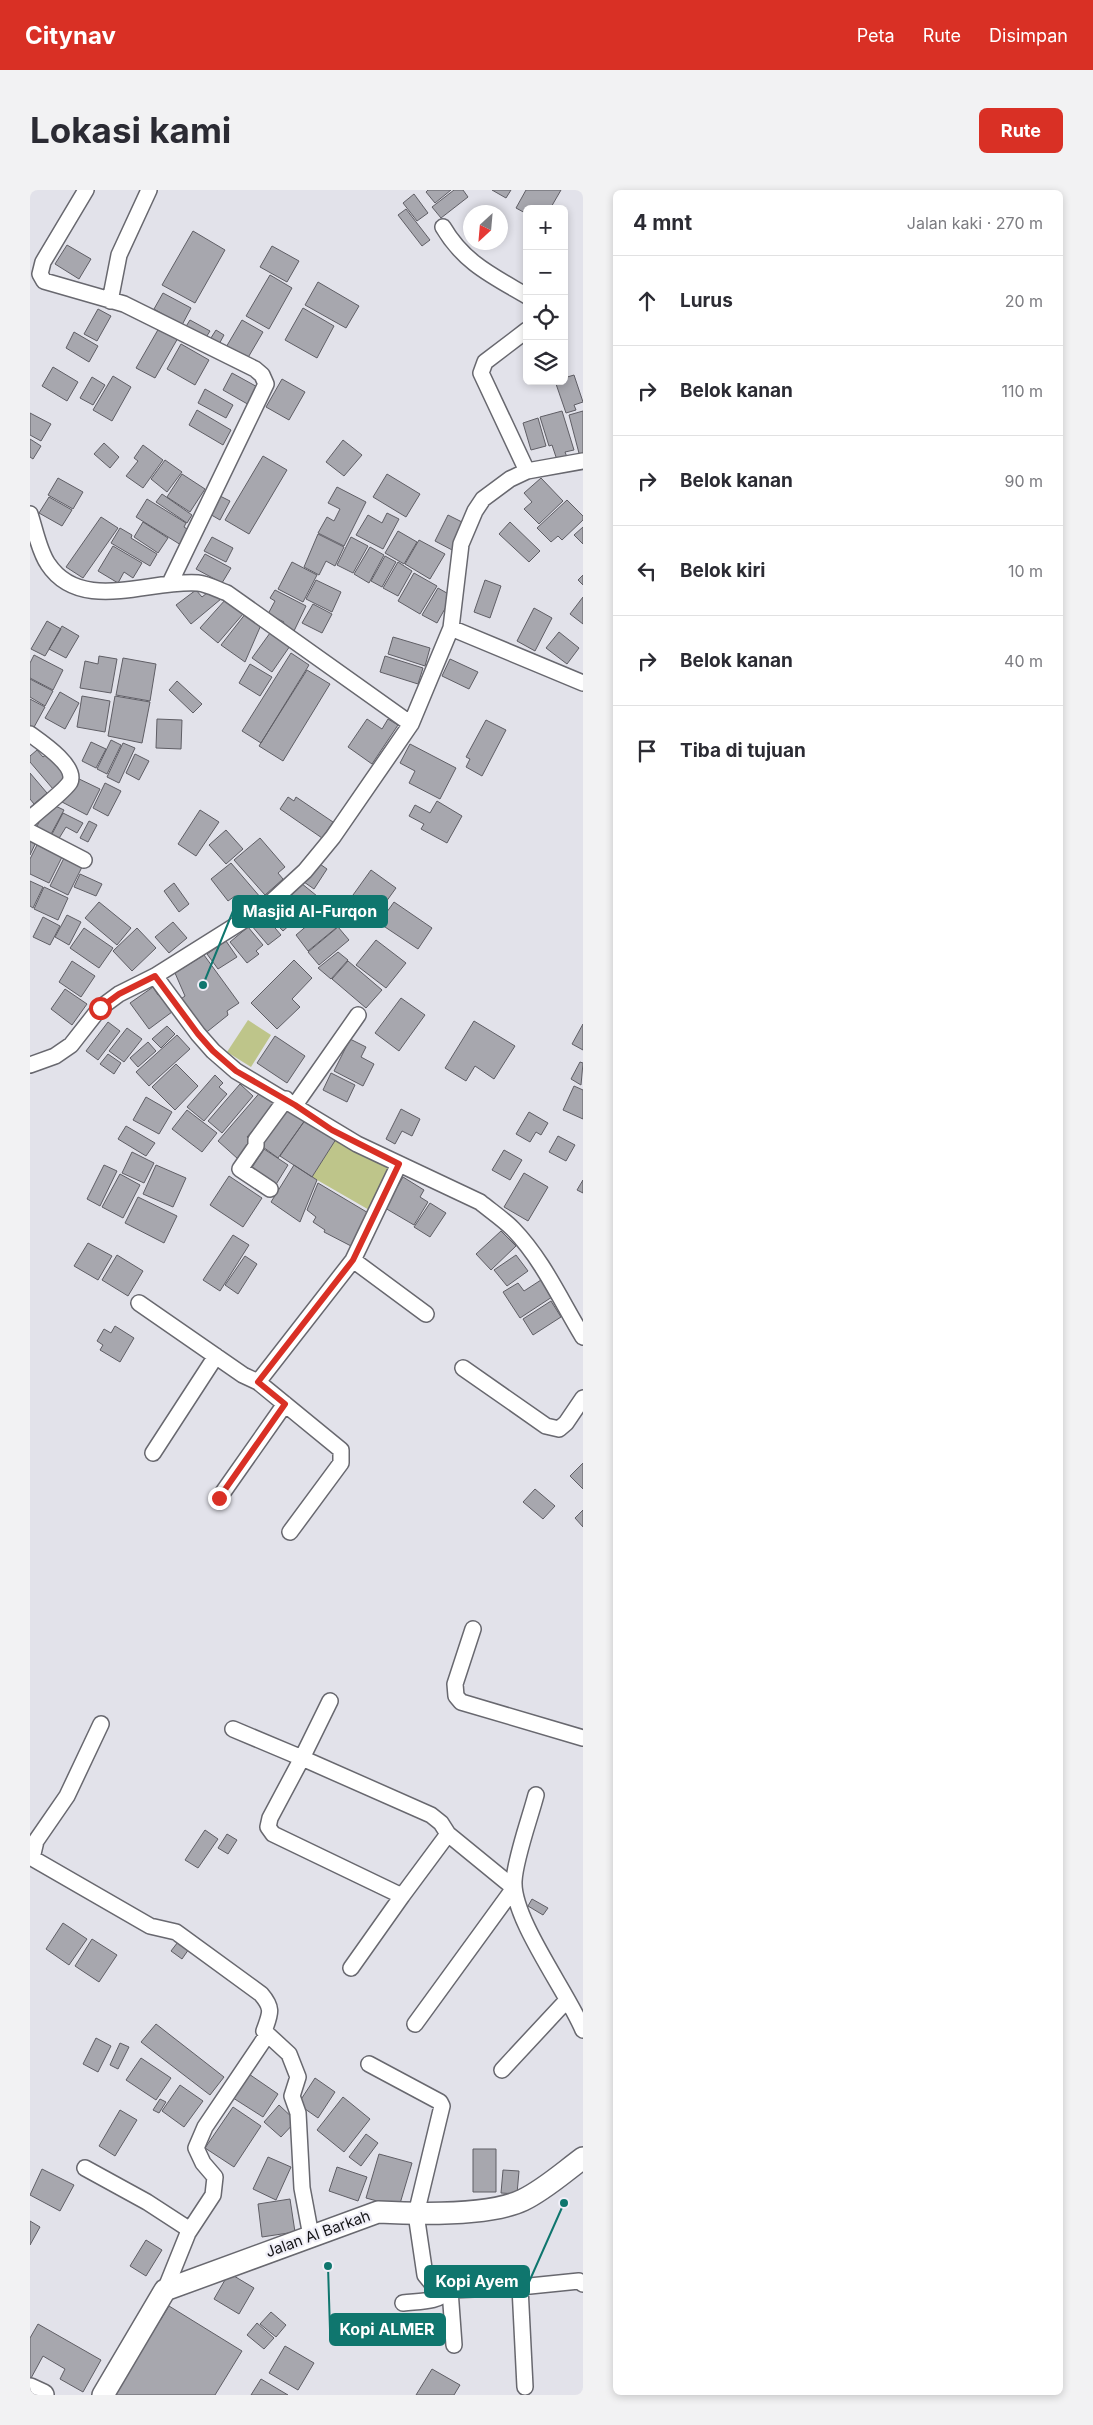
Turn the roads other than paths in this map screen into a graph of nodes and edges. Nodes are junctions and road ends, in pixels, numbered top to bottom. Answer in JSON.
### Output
{"nodes":[{"id":1,"x":86,"y":190,"type":"edge"},
{"id":2,"x":149,"y":190,"type":"edge"},
{"id":3,"x":443,"y":227,"type":"dead end"},
{"id":4,"x":525,"y":295,"type":"edge"},
{"id":5,"x":110,"y":300,"type":"junction"},
{"id":6,"x":523,"y":333,"type":"edge"},
{"id":7,"x":583,"y":461,"type":"edge"},
{"id":8,"x":527,"y":472,"type":"junction"},
{"id":9,"x":30,"y":514,"type":"edge"},
{"id":10,"x":170,"y":583,"type":"junction"},
{"id":11,"x":451,"y":628,"type":"junction"},
{"id":12,"x":583,"y":683,"type":"edge"},
{"id":13,"x":411,"y":724,"type":"junction"},
{"id":14,"x":30,"y":734,"type":"edge"},
{"id":15,"x":30,"y":819,"type":"edge"},
{"id":16,"x":30,"y":832,"type":"edge"},
{"id":17,"x":84,"y":860,"type":"dead end"},
{"id":18,"x":155,"y":976,"type":"junction"},
{"id":19,"x":358,"y":1015,"type":"dead end"},
{"id":20,"x":30,"y":1064,"type":"edge"},
{"id":21,"x":290,"y":1102,"type":"junction"},
{"id":22,"x":399,"y":1164,"type":"junction"},
{"id":23,"x":270,"y":1189,"type":"dead end"},
{"id":24,"x":353,"y":1260,"type":"junction"},
{"id":25,"x":139,"y":1303,"type":"dead end"},
{"id":26,"x":426,"y":1314,"type":"dead end"},
{"id":27,"x":583,"y":1337,"type":"edge"},
{"id":28,"x":216,"y":1356,"type":"junction"},
{"id":29,"x":463,"y":1368,"type":"dead end"},
{"id":30,"x":258,"y":1382,"type":"junction"},
{"id":31,"x":583,"y":1398,"type":"edge"},
{"id":32,"x":285,"y":1404,"type":"junction"},
{"id":33,"x":153,"y":1452,"type":"dead end"},
{"id":34,"x":219,"y":1498,"type":"dead end"},
{"id":35,"x":290,"y":1532,"type":"dead end"},
{"id":36,"x":473,"y":1629,"type":"dead end"},
{"id":37,"x":330,"y":1701,"type":"dead end"},
{"id":38,"x":101,"y":1724,"type":"dead end"},
{"id":39,"x":233,"y":1729,"type":"dead end"},
{"id":40,"x":583,"y":1738,"type":"edge"},
{"id":41,"x":302,"y":1758,"type":"junction"},
{"id":42,"x":536,"y":1795,"type":"dead end"},
{"id":43,"x":448,"y":1834,"type":"junction"},
{"id":44,"x":514,"y":1888,"type":"junction"},
{"id":45,"x":402,"y":1896,"type":"junction"},
{"id":46,"x":351,"y":1968,"type":"dead end"},
{"id":47,"x":567,"y":2000,"type":"junction"},
{"id":48,"x":416,"y":2024,"type":"dead end"},
{"id":49,"x":583,"y":2030,"type":"edge"},
{"id":50,"x":267,"y":2035,"type":"junction"},
{"id":51,"x":369,"y":2064,"type":"dead end"},
{"id":52,"x":502,"y":2070,"type":"dead end"},
{"id":53,"x":581,"y":2165,"type":"edge"},
{"id":54,"x":85,"y":2168,"type":"dead end"},
{"id":55,"x":416,"y":2214,"type":"junction"},
{"id":56,"x":188,"y":2234,"type":"junction"},
{"id":57,"x":311,"y":2236,"type":"junction"},
{"id":58,"x":583,"y":2284,"type":"edge"},
{"id":59,"x":520,"y":2287,"type":"junction"},
{"id":60,"x":165,"y":2290,"type":"junction"},
{"id":61,"x":450,"y":2290,"type":"junction"},
{"id":62,"x":403,"y":2303,"type":"dead end"},
{"id":63,"x":454,"y":2345,"type":"dead end"},
{"id":64,"x":526,"y":2387,"type":"dead end"},
{"id":65,"x":30,"y":2390,"type":"edge"},
{"id":66,"x":43,"y":2395,"type":"edge"},
{"id":67,"x":103,"y":2395,"type":"edge"}],
"edges":[{"from":1,"to":5,"type":"street"},
{"from":2,"to":5,"type":"street"},
{"from":3,"to":4,"type":"street"},
{"from":5,"to":10,"type":"street"},
{"from":6,"to":8,"type":"street"},
{"from":7,"to":8,"type":"street"},
{"from":8,"to":11,"type":"street"},
{"from":9,"to":10,"type":"street"},
{"from":10,"to":13,"type":"street"},
{"from":11,"to":12,"type":"street"},
{"from":11,"to":13,"type":"street"},
{"from":13,"to":18,"type":"street"},
{"from":14,"to":15,"type":"street"},
{"from":16,"to":17,"type":"street"},
{"from":18,"to":20,"type":"street"},
{"from":18,"to":21,"type":"street"},
{"from":19,"to":21,"type":"street"},
{"from":21,"to":22,"type":"street"},
{"from":21,"to":23,"type":"street"},
{"from":22,"to":24,"type":"street"},
{"from":22,"to":27,"type":"street"},
{"from":24,"to":26,"type":"street"},
{"from":24,"to":30,"type":"street"},
{"from":25,"to":28,"type":"street"},
{"from":28,"to":30,"type":"street"},
{"from":28,"to":33,"type":"street"},
{"from":29,"to":31,"type":"street"},
{"from":30,"to":32,"type":"street"},
{"from":32,"to":34,"type":"street"},
{"from":32,"to":35,"type":"street"},
{"from":36,"to":40,"type":"street"},
{"from":37,"to":41,"type":"street"},
{"from":38,"to":50,"type":"street"},
{"from":39,"to":41,"type":"street"},
{"from":41,"to":43,"type":"street"},
{"from":41,"to":45,"type":"street"},
{"from":42,"to":44,"type":"street"},
{"from":43,"to":44,"type":"street"},
{"from":43,"to":45,"type":"street"},
{"from":44,"to":47,"type":"street"},
{"from":44,"to":48,"type":"street"},
{"from":45,"to":46,"type":"street"},
{"from":47,"to":49,"type":"street"},
{"from":47,"to":52,"type":"street"},
{"from":50,"to":56,"type":"street"},
{"from":50,"to":57,"type":"street"},
{"from":51,"to":55,"type":"street"},
{"from":53,"to":55,"type":"street","name":"Jalan Al Barkah"},
{"from":54,"to":56,"type":"street"},
{"from":55,"to":57,"type":"street","name":"Jalan Al Barkah"},
{"from":55,"to":61,"type":"street"},
{"from":56,"to":60,"type":"street"},
{"from":57,"to":60,"type":"street","name":"Jalan Al Barkah"},
{"from":58,"to":59,"type":"street"},
{"from":59,"to":61,"type":"street"},
{"from":59,"to":64,"type":"street"},
{"from":60,"to":67,"type":"street"},
{"from":61,"to":62,"type":"street"},
{"from":61,"to":63,"type":"street"},
{"from":65,"to":66,"type":"street"}]}
